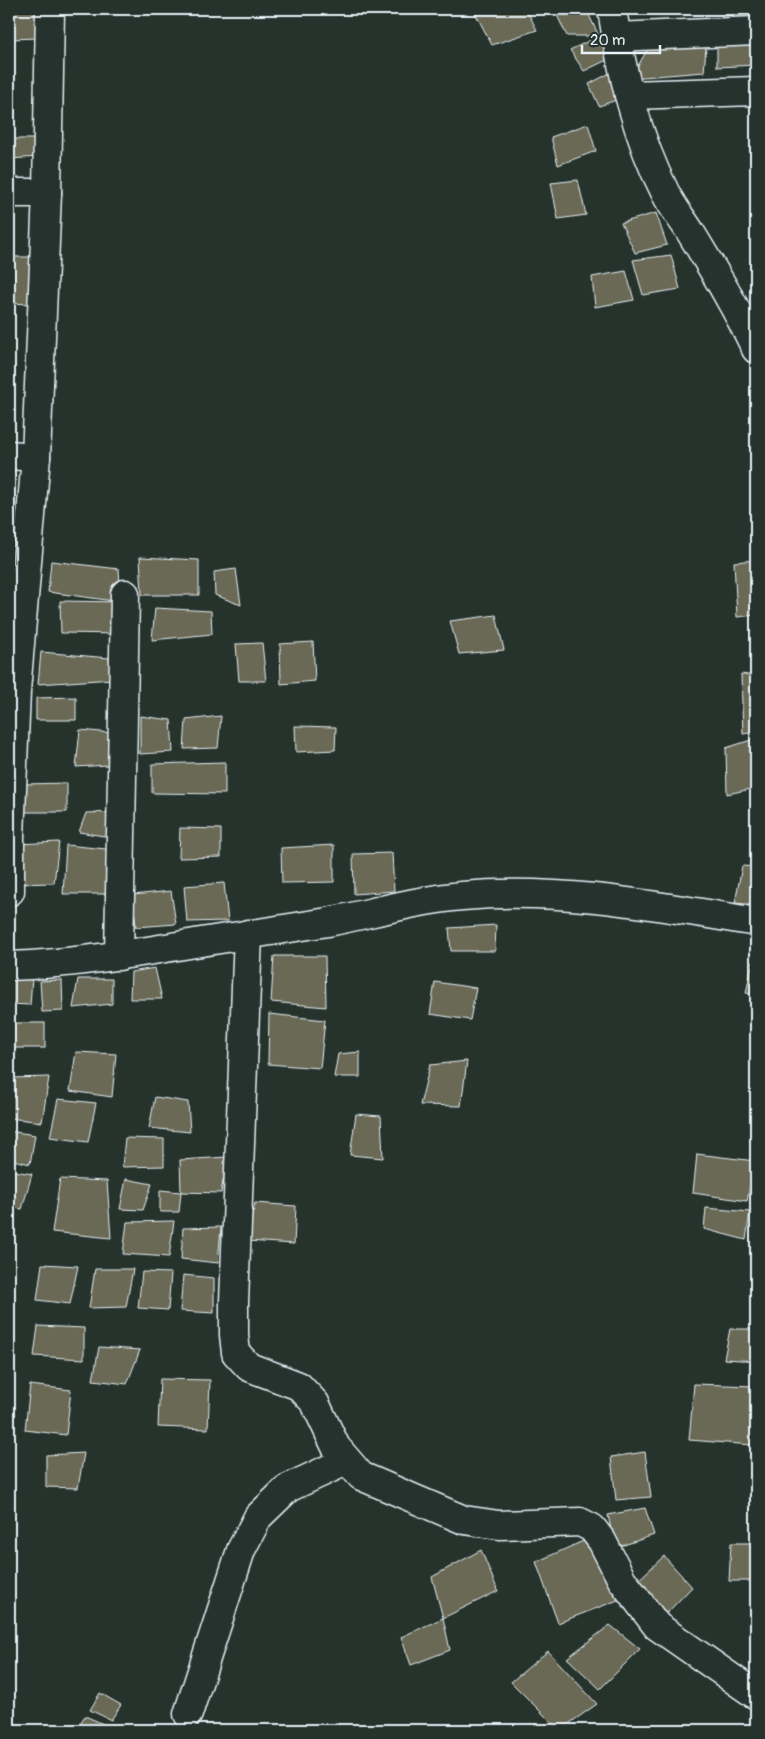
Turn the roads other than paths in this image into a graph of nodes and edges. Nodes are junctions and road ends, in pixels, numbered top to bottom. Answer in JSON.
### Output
{"nodes":[{"id":1,"x":50,"y":9,"type":"edge"},
{"id":2,"x":612,"y":9,"type":"edge"},
{"id":3,"x":756,"y":31,"type":"edge"},
{"id":4,"x":616,"y":37,"type":"junction"},
{"id":5,"x":756,"y":91,"type":"edge"},
{"id":6,"x":629,"y":95,"type":"junction"},
{"id":7,"x":9,"y":193,"type":"edge"},
{"id":8,"x":47,"y":193,"type":"junction"},
{"id":9,"x":756,"y":349,"type":"edge"},
{"id":10,"x":9,"y":455,"type":"edge"},
{"id":11,"x":36,"y":457,"type":"junction"},
{"id":12,"x":125,"y":594,"type":"dead end"},
{"id":13,"x":10,"y":891,"type":"edge"},
{"id":14,"x":756,"y":922,"type":"edge"},
{"id":15,"x":248,"y":934,"type":"junction"},
{"id":16,"x":118,"y":956,"type":"junction"},
{"id":17,"x":11,"y":966,"type":"edge"},
{"id":18,"x":346,"y":1461,"type":"junction"},
{"id":19,"x":756,"y":1695,"type":"edge"},
{"id":20,"x":188,"y":1714,"type":"dead end"}],
"edges":[{"from":1,"to":8,"type":"street"},
{"from":2,"to":4,"type":"street"},
{"from":3,"to":4,"type":"street"},
{"from":4,"to":6,"type":"street"},
{"from":5,"to":6,"type":"street"},
{"from":6,"to":9,"type":"street"},
{"from":7,"to":8,"type":"street"},
{"from":8,"to":11,"type":"street"},
{"from":10,"to":11,"type":"street"},
{"from":11,"to":13,"type":"street"},
{"from":12,"to":16,"type":"street"},
{"from":14,"to":15,"type":"street"},
{"from":15,"to":16,"type":"street"},
{"from":15,"to":18,"type":"street"},
{"from":16,"to":17,"type":"street"},
{"from":18,"to":19,"type":"street"},
{"from":18,"to":20,"type":"street"}]}
